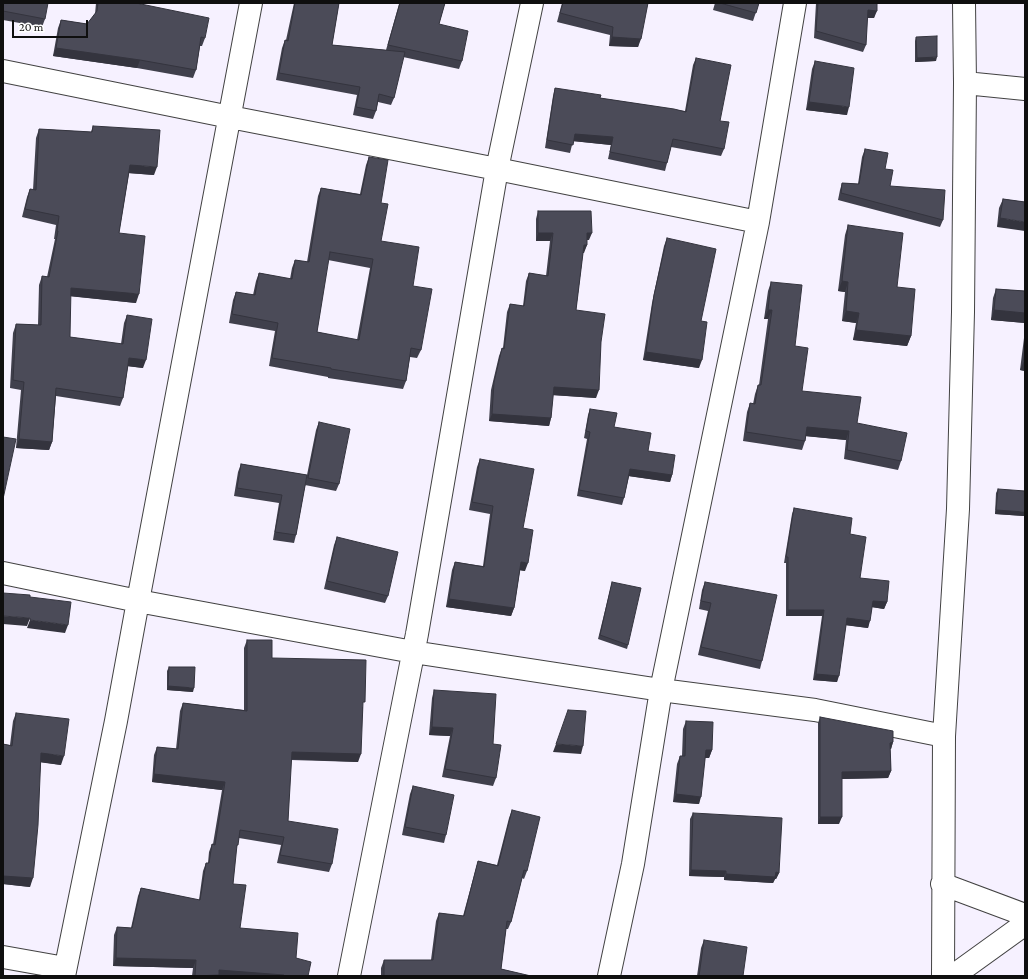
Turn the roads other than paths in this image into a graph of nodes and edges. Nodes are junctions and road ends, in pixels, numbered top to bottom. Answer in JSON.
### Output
{"nodes":[{"id":1,"x":251,"y":3,"type":"edge"},
{"id":2,"x":532,"y":3,"type":"edge"},
{"id":3,"x":795,"y":3,"type":"edge"},
{"id":4,"x":964,"y":3,"type":"edge"},
{"id":5,"x":3,"y":71,"type":"edge"},
{"id":6,"x":965,"y":83,"type":"junction"},
{"id":7,"x":1025,"y":89,"type":"edge"},
{"id":8,"x":230,"y":117,"type":"junction"},
{"id":9,"x":497,"y":169,"type":"junction"},
{"id":10,"x":758,"y":222,"type":"junction"},
{"id":11,"x":3,"y":573,"type":"edge"},
{"id":12,"x":138,"y":601,"type":"junction"},
{"id":13,"x":413,"y":652,"type":"junction"},
{"id":14,"x":661,"y":690,"type":"junction"},
{"id":15,"x":944,"y":736,"type":"junction"},
{"id":16,"x":942,"y":884,"type":"junction"},
{"id":17,"x":1025,"y":915,"type":"edge"},
{"id":18,"x":1025,"y":924,"type":"edge"},
{"id":19,"x":3,"y":957,"type":"edge"},
{"id":20,"x":65,"y":972,"type":"edge"},
{"id":21,"x":350,"y":976,"type":"edge"},
{"id":22,"x":609,"y":976,"type":"edge"},
{"id":23,"x":943,"y":976,"type":"edge"},
{"id":24,"x":953,"y":976,"type":"edge"}],
"edges":[{"from":1,"to":8,"type":"street"},
{"from":2,"to":9,"type":"street"},
{"from":3,"to":10,"type":"street"},
{"from":4,"to":6,"type":"street"},
{"from":5,"to":8,"type":"street"},
{"from":6,"to":7,"type":"street"},
{"from":6,"to":15,"type":"street"},
{"from":8,"to":9,"type":"street"},
{"from":8,"to":12,"type":"street"},
{"from":9,"to":10,"type":"street"},
{"from":9,"to":13,"type":"street"},
{"from":10,"to":14,"type":"street"},
{"from":11,"to":12,"type":"street"},
{"from":12,"to":13,"type":"street"},
{"from":12,"to":20,"type":"street"},
{"from":13,"to":14,"type":"street"},
{"from":13,"to":21,"type":"street"},
{"from":14,"to":15,"type":"street"},
{"from":14,"to":22,"type":"street"},
{"from":15,"to":16,"type":"street"},
{"from":16,"to":17,"type":"street"},
{"from":16,"to":23,"type":"street"},
{"from":18,"to":24,"type":"street"},
{"from":19,"to":20,"type":"street"}]}
